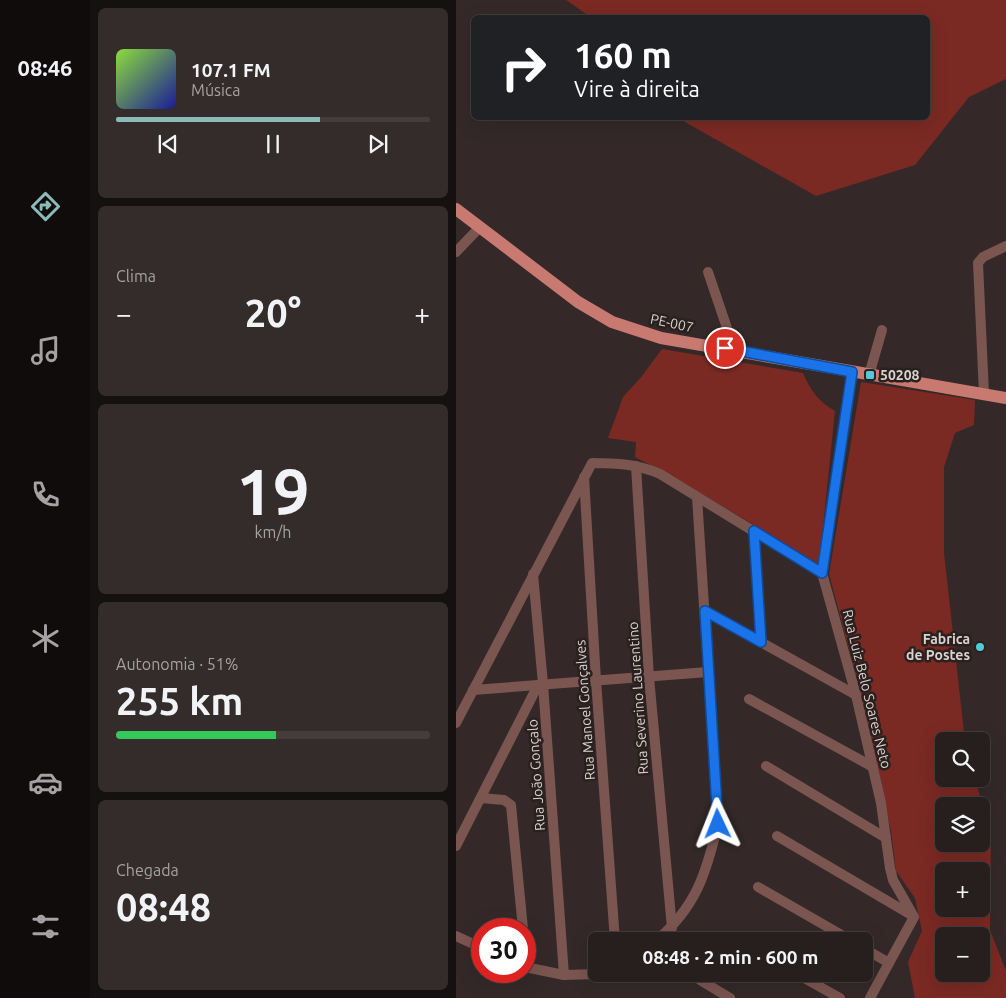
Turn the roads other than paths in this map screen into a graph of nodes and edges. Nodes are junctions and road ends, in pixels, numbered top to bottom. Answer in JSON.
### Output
{"nodes":[{"id":1,"x":456,"y":209,"type":"edge"},
{"id":2,"x":479,"y":228,"type":"junction"},
{"id":3,"x":1006,"y":246,"type":"edge"},
{"id":4,"x":456,"y":252,"type":"edge"},
{"id":5,"x":708,"y":272,"type":"dead end"},
{"id":6,"x":882,"y":330,"type":"dead end"},
{"id":7,"x":725,"y":348,"type":"junction"},
{"id":8,"x":852,"y":372,"type":"junction"},
{"id":9,"x":869,"y":375,"type":"junction"},
{"id":10,"x":984,"y":394,"type":"junction"},
{"id":11,"x":1006,"y":398,"type":"edge"},
{"id":12,"x":636,"y":466,"type":"junction"},
{"id":13,"x":584,"y":476,"type":"junction"},
{"id":14,"x":697,"y":497,"type":"junction"},
{"id":15,"x":754,"y":531,"type":"junction"},
{"id":16,"x":533,"y":573,"type":"junction"},
{"id":17,"x":822,"y":573,"type":"junction"},
{"id":18,"x":705,"y":611,"type":"junction"},
{"id":19,"x":761,"y":642,"type":"junction"},
{"id":20,"x":708,"y":672,"type":"junction"},
{"id":21,"x":649,"y":677,"type":"junction"},
{"id":22,"x":596,"y":680,"type":"junction"},
{"id":23,"x":541,"y":685,"type":"junction"},
{"id":24,"x":474,"y":690,"type":"junction"},
{"id":25,"x":856,"y":695,"type":"junction"},
{"id":26,"x":749,"y":699,"type":"dead end"},
{"id":27,"x":456,"y":722,"type":"edge"},
{"id":28,"x":766,"y":766,"type":"dead end"},
{"id":29,"x":873,"y":767,"type":"junction"},
{"id":30,"x":481,"y":798,"type":"junction"},
{"id":31,"x":777,"y":836,"type":"dead end"},
{"id":32,"x":886,"y":838,"type":"junction"},
{"id":33,"x":456,"y":846,"type":"edge"},
{"id":34,"x":758,"y":887,"type":"dead end"},
{"id":35,"x":914,"y":917,"type":"junction"},
{"id":36,"x":522,"y":918,"type":"edge"},
{"id":37,"x":672,"y":928,"type":"junction"},
{"id":38,"x":614,"y":932,"type":"edge"},
{"id":39,"x":667,"y":932,"type":"edge"},
{"id":40,"x":836,"y":932,"type":"edge"},
{"id":41,"x":457,"y":938,"type":"edge"},
{"id":42,"x":471,"y":944,"type":"edge"},
{"id":43,"x":873,"y":954,"type":"edge"},
{"id":44,"x":889,"y":963,"type":"junction"},
{"id":45,"x":536,"y":969,"type":"edge"},
{"id":46,"x":588,"y":974,"type":"edge"},
{"id":47,"x":564,"y":975,"type":"junction"},
{"id":48,"x":703,"y":982,"type":"edge"},
{"id":49,"x":811,"y":982,"type":"edge"},
{"id":50,"x":730,"y":998,"type":"edge"},
{"id":51,"x":840,"y":998,"type":"edge"},
{"id":52,"x":870,"y":998,"type":"edge"}],
"edges":[{"from":1,"to":2,"type":"main road","number":"PE-007"},
{"from":2,"to":4,"type":"street"},
{"from":2,"to":7,"type":"main road","name":"PE-007","number":"PE-007"},
{"from":3,"to":10,"type":"street"},
{"from":5,"to":7,"type":"street"},
{"from":6,"to":9,"type":"street"},
{"from":7,"to":8,"type":"main road","name":"PE-007","number":"PE-007"},
{"from":8,"to":9,"type":"main road","name":"PE-007","number":"PE-007"},
{"from":8,"to":17,"type":"street","name":"Rua Luiz Belo Soares Neto"},
{"from":9,"to":10,"type":"main road","name":"PE-007","number":"PE-007"},
{"from":10,"to":11,"type":"main road","name":"PE-007","number":"PE-007"},
{"from":12,"to":13,"type":"street"},
{"from":12,"to":14,"type":"street"},
{"from":12,"to":21,"type":"street","name":"Rua Severino Laurentino"},
{"from":13,"to":16,"type":"street"},
{"from":13,"to":22,"type":"street","name":"Rua Manoel Gonçalves"},
{"from":14,"to":15,"type":"street"},
{"from":14,"to":18,"type":"street"},
{"from":15,"to":17,"type":"street"},
{"from":15,"to":19,"type":"street"},
{"from":16,"to":23,"type":"street","name":"Rua João Gonçalo"},
{"from":16,"to":24,"type":"street"},
{"from":17,"to":25,"type":"street","name":"Rua Luiz Belo Soares Neto"},
{"from":18,"to":19,"type":"street"},
{"from":18,"to":20,"type":"street"},
{"from":19,"to":25,"type":"street"},
{"from":20,"to":21,"type":"street"},
{"from":20,"to":37,"type":"street"},
{"from":21,"to":22,"type":"street"},
{"from":21,"to":37,"type":"street","name":"Rua Severino Laurentino"},
{"from":22,"to":23,"type":"street"},
{"from":22,"to":38,"type":"street","name":"Rua Manoel Gonçalves"},
{"from":23,"to":24,"type":"street"},
{"from":23,"to":30,"type":"street"},
{"from":23,"to":47,"type":"street","name":"Rua João Gonçalo"},
{"from":24,"to":27,"type":"street"},
{"from":25,"to":29,"type":"street","name":"Rua Luiz Belo Soares Neto"},
{"from":26,"to":29,"type":"street"},
{"from":28,"to":32,"type":"street"},
{"from":29,"to":32,"type":"street","name":"Rua Luiz Belo Soares Neto"},
{"from":30,"to":33,"type":"street"},
{"from":30,"to":36,"type":"street"},
{"from":31,"to":35,"type":"street"},
{"from":32,"to":35,"type":"street","name":"Rua Luiz Belo Soares Neto"},
{"from":34,"to":40,"type":"street"},
{"from":35,"to":44,"type":"street"},
{"from":37,"to":39,"type":"street"},
{"from":41,"to":42,"type":"street"},
{"from":43,"to":44,"type":"street"},
{"from":44,"to":52,"type":"street"},
{"from":45,"to":47,"type":"street"},
{"from":46,"to":47,"type":"street"},
{"from":48,"to":50,"type":"street"},
{"from":49,"to":51,"type":"street"}]}
